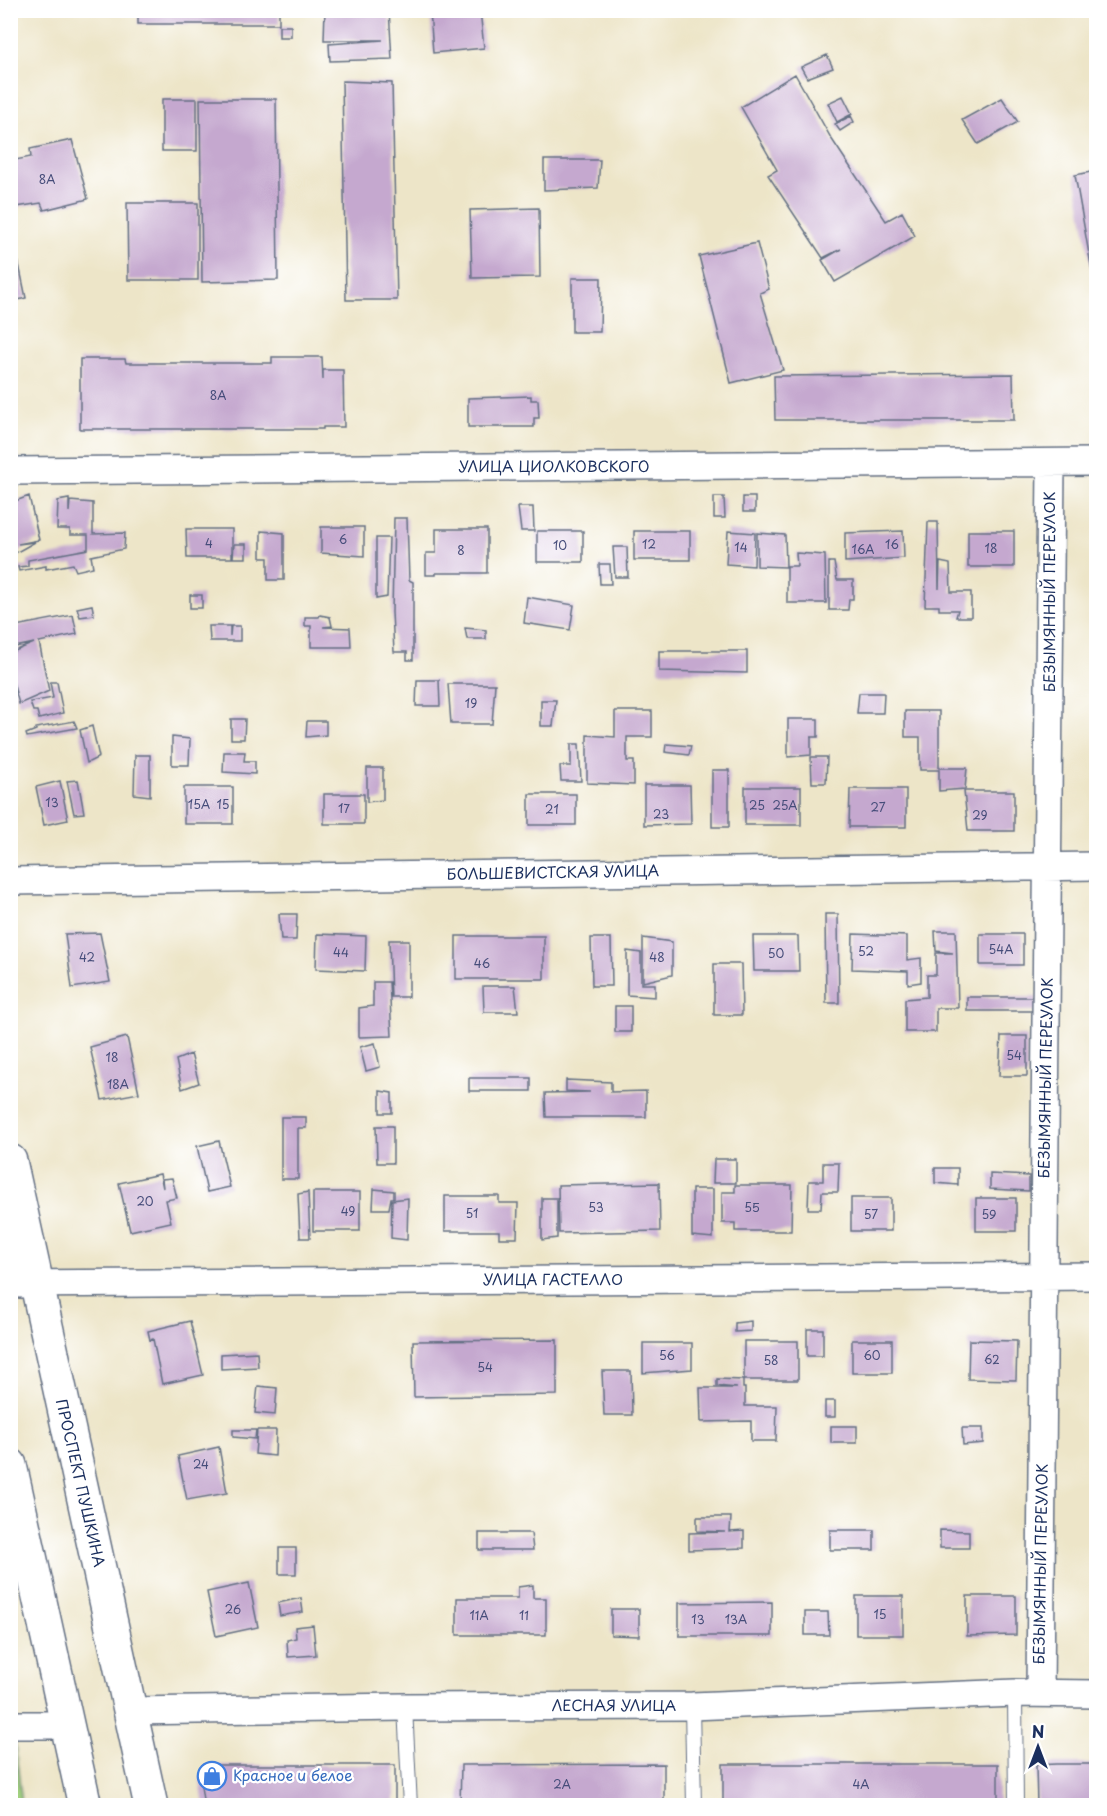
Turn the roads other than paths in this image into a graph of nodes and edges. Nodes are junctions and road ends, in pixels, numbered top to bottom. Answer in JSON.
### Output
{"nodes":[{"id":1,"x":1096,"y":462,"type":"edge"},
{"id":2,"x":1051,"y":463,"type":"junction"},
{"id":3,"x":10,"y":471,"type":"edge"},
{"id":4,"x":1048,"y":866,"type":"junction"},
{"id":5,"x":1096,"y":866,"type":"edge"},
{"id":6,"x":10,"y":881,"type":"edge"},
{"id":7,"x":10,"y":1161,"type":"edge"},
{"id":8,"x":1044,"y":1276,"type":"junction"},
{"id":9,"x":1096,"y":1276,"type":"edge"},
{"id":10,"x":23,"y":1284,"type":"edge"},
{"id":11,"x":10,"y":1465,"type":"edge"},
{"id":12,"x":1027,"y":1693,"type":"junction"},
{"id":13,"x":1096,"y":1694,"type":"edge"},
{"id":14,"x":692,"y":1706,"type":"junction"},
{"id":15,"x":405,"y":1707,"type":"junction"},
{"id":16,"x":131,"y":1711,"type":"junction"},
{"id":17,"x":10,"y":1725,"type":"edge"},
{"id":18,"x":68,"y":1725,"type":"junction"},
{"id":19,"x":85,"y":1806,"type":"edge"},
{"id":20,"x":151,"y":1806,"type":"edge"},
{"id":21,"x":410,"y":1806,"type":"edge"},
{"id":22,"x":694,"y":1806,"type":"edge"},
{"id":23,"x":1016,"y":1806,"type":"edge"}],
"edges":[{"from":1,"to":2,"type":"street","name":"УЛИЦА ЦИОЛКОВСКОГО"},
{"from":2,"to":3,"type":"street","name":"УЛИЦА ЦИОЛКОВСКОГО"},
{"from":2,"to":4,"type":"street","name":"БЕЗЫМЯННЫЙ ПЕРЕУЛОК"},
{"from":4,"to":5,"type":"street","name":"БОЛЬШЕВИСТСКАЯ УЛИЦА"},
{"from":4,"to":6,"type":"street","name":"БОЛЬШЕВИСТСКАЯ УЛИЦА"},
{"from":4,"to":8,"type":"street","name":"БЕЗЫМЯННЫЙ ПЕРЕУЛОК"},
{"from":7,"to":10,"type":"main road","name":"ПРОСПЕКТ ПУШКИНА"},
{"from":8,"to":9,"type":"street","name":"УЛИЦА ГАСТЕЛЛО"},
{"from":8,"to":10,"type":"street","name":"УЛИЦА ГАСТЕЛЛО"},
{"from":8,"to":12,"type":"street","name":"БЕЗЫМЯННЫЙ ПЕРЕУЛОК"},
{"from":10,"to":16,"type":"main road","name":"ПРОСПЕКТ ПУШКИНА"},
{"from":11,"to":18,"type":"main road"},
{"from":12,"to":13,"type":"street","name":"ЛЕСНАЯ УЛИЦА"},
{"from":12,"to":14,"type":"street","name":"ЛЕСНАЯ УЛИЦА"},
{"from":12,"to":23,"type":"lane"},
{"from":14,"to":15,"type":"street","name":"ЛЕСНАЯ УЛИЦА"},
{"from":14,"to":22,"type":"lane"},
{"from":15,"to":16,"type":"street","name":"ЛЕСНАЯ УЛИЦА"},
{"from":15,"to":21,"type":"lane"},
{"from":16,"to":20,"type":"main road","name":"ПРОСПЕКТ ПУШКИНА"},
{"from":17,"to":18,"type":"street"},
{"from":18,"to":19,"type":"main road"}]}
